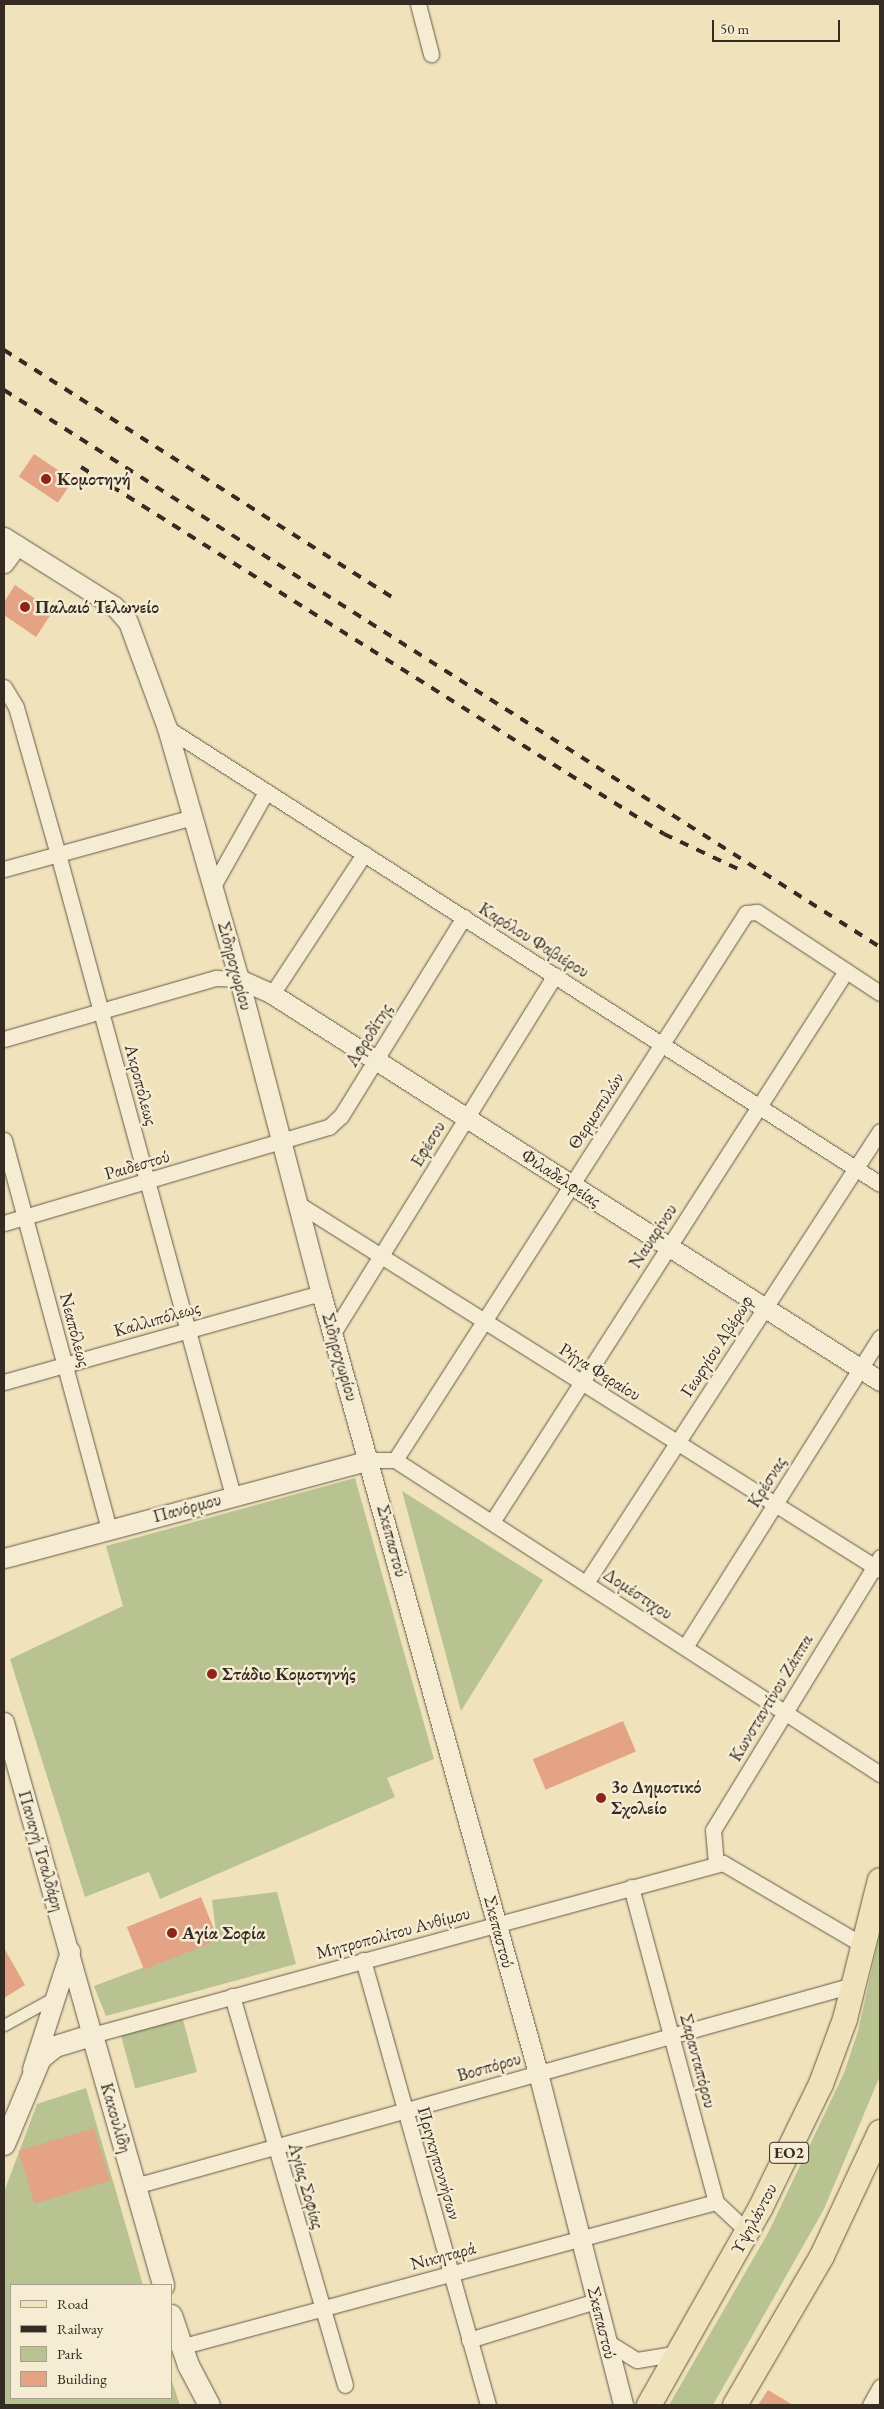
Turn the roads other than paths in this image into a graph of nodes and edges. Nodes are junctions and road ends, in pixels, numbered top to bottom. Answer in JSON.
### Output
{"nodes":[{"id":1,"x":418,"y":4,"type":"edge"},
{"id":2,"x":431,"y":54,"type":"dead end"},
{"id":3,"x":10,"y":541,"type":"edge"},
{"id":4,"x":4,"y":563,"type":"edge"},
{"id":5,"x":4,"y":687,"type":"edge"},
{"id":6,"x":167,"y":728,"type":"junction"},
{"id":7,"x":266,"y":792,"type":"junction"},
{"id":8,"x":193,"y":817,"type":"junction"},
{"id":9,"x":58,"y":854,"type":"junction"},
{"id":10,"x":364,"y":854,"type":"junction"},
{"id":11,"x":4,"y":870,"type":"edge"},
{"id":12,"x":214,"y":886,"type":"junction"},
{"id":13,"x":464,"y":917,"type":"junction"},
{"id":14,"x":846,"y":971,"type":"junction"},
{"id":15,"x":556,"y":975,"type":"junction"},
{"id":16,"x":239,"y":978,"type":"junction"},
{"id":17,"x":880,"y":993,"type":"edge"},
{"id":18,"x":272,"y":994,"type":"junction"},
{"id":19,"x":101,"y":1011,"type":"junction"},
{"id":20,"x":4,"y":1039,"type":"edge"},
{"id":21,"x":661,"y":1043,"type":"junction"},
{"id":22,"x":376,"y":1060,"type":"junction"},
{"id":23,"x":759,"y":1106,"type":"junction"},
{"id":24,"x":466,"y":1118,"type":"junction"},
{"id":25,"x":880,"y":1131,"type":"edge"},
{"id":26,"x":4,"y":1140,"type":"edge"},
{"id":27,"x":282,"y":1144,"type":"junction"},
{"id":28,"x":856,"y":1168,"type":"junction"},
{"id":29,"x":148,"y":1182,"type":"junction"},
{"id":30,"x":571,"y":1184,"type":"junction"},
{"id":31,"x":880,"y":1184,"type":"edge"},
{"id":32,"x":300,"y":1205,"type":"junction"},
{"id":33,"x":25,"y":1217,"type":"junction"},
{"id":34,"x":4,"y":1223,"type":"edge"},
{"id":35,"x":669,"y":1247,"type":"junction"},
{"id":36,"x":382,"y":1256,"type":"junction"},
{"id":37,"x":321,"y":1293,"type":"junction"},
{"id":38,"x":765,"y":1308,"type":"junction"},
{"id":39,"x":484,"y":1321,"type":"junction"},
{"id":40,"x":190,"y":1330,"type":"junction"},
{"id":41,"x":333,"y":1334,"type":"junction"},
{"id":42,"x":880,"y":1337,"type":"edge"},
{"id":43,"x":65,"y":1364,"type":"junction"},
{"id":44,"x":860,"y":1368,"type":"junction"},
{"id":45,"x":880,"y":1381,"type":"edge"},
{"id":46,"x":4,"y":1382,"type":"edge"},
{"id":47,"x":582,"y":1382,"type":"junction"},
{"id":48,"x":677,"y":1442,"type":"junction"},
{"id":49,"x":370,"y":1460,"type":"junction"},
{"id":50,"x":395,"y":1460,"type":"junction"},
{"id":51,"x":233,"y":1496,"type":"junction"},
{"id":52,"x":775,"y":1504,"type":"junction"},
{"id":53,"x":492,"y":1522,"type":"junction"},
{"id":54,"x":109,"y":1529,"type":"junction"},
{"id":55,"x":4,"y":1558,"type":"edge"},
{"id":56,"x":878,"y":1565,"type":"edge"},
{"id":57,"x":586,"y":1583,"type":"junction"},
{"id":58,"x":685,"y":1647,"type":"junction"},
{"id":59,"x":784,"y":1711,"type":"junction"},
{"id":60,"x":4,"y":1722,"type":"edge"},
{"id":61,"x":7,"y":1749,"type":"edge"},
{"id":62,"x":880,"y":1774,"type":"edge"},
{"id":63,"x":716,"y":1864,"type":"junction"},
{"id":64,"x":880,"y":1880,"type":"edge"},
{"id":65,"x":631,"y":1887,"type":"junction"},
{"id":66,"x":497,"y":1924,"type":"junction"},
{"id":67,"x":861,"y":1944,"type":"junction"},
{"id":68,"x":70,"y":1951,"type":"junction"},
{"id":69,"x":363,"y":1960,"type":"junction"},
{"id":70,"x":853,"y":1985,"type":"junction"},
{"id":71,"x":232,"y":1996,"type":"junction"},
{"id":72,"x":55,"y":1997,"type":"junction"},
{"id":73,"x":4,"y":2025,"type":"edge"},
{"id":74,"x":92,"y":2035,"type":"junction"},
{"id":75,"x":672,"y":2036,"type":"junction"},
{"id":76,"x":538,"y":2073,"type":"junction"},
{"id":77,"x":30,"y":2075,"type":"junction"},
{"id":78,"x":404,"y":2110,"type":"junction"},
{"id":79,"x":880,"y":2132,"type":"edge"},
{"id":80,"x":4,"y":2144,"type":"edge"},
{"id":81,"x":275,"y":2146,"type":"junction"},
{"id":82,"x":874,"y":2164,"type":"edge"},
{"id":83,"x":135,"y":2186,"type":"junction"},
{"id":84,"x":716,"y":2202,"type":"junction"},
{"id":85,"x":748,"y":2232,"type":"junction"},
{"id":86,"x":580,"y":2238,"type":"junction"},
{"id":87,"x":452,"y":2273,"type":"junction"},
{"id":88,"x":163,"y":2284,"type":"edge"},
{"id":89,"x":596,"y":2301,"type":"junction"},
{"id":90,"x":322,"y":2308,"type":"junction"},
{"id":91,"x":172,"y":2319,"type":"edge"},
{"id":92,"x":469,"y":2340,"type":"junction"},
{"id":93,"x":606,"y":2341,"type":"junction"},
{"id":94,"x":180,"y":2347,"type":"junction"},
{"id":95,"x":679,"y":2353,"type":"junction"},
{"id":96,"x":345,"y":2385,"type":"dead end"},
{"id":97,"x":880,"y":2387,"type":"edge"},
{"id":98,"x":207,"y":2404,"type":"edge"},
{"id":99,"x":488,"y":2405,"type":"edge"},
{"id":100,"x":623,"y":2405,"type":"edge"},
{"id":101,"x":649,"y":2405,"type":"edge"},
{"id":102,"x":735,"y":2405,"type":"edge"},
{"id":103,"x":870,"y":2405,"type":"edge"}],
"edges":[{"from":1,"to":2,"type":"street"},
{"from":3,"to":4,"type":"street"},
{"from":3,"to":6,"type":"street","name":"Σιδηροχωρίου"},
{"from":5,"to":9,"type":"street","name":"Ακροπόλεως"},
{"from":6,"to":7,"type":"street","name":"Καρόλου Φαβιέρου"},
{"from":6,"to":8,"type":"street","name":"Σιδηροχωρίου"},
{"from":7,"to":10,"type":"street","name":"Καρόλου Φαβιέρου"},
{"from":7,"to":12,"type":"street"},
{"from":8,"to":9,"type":"street"},
{"from":8,"to":12,"type":"street","name":"Σιδηροχωρίου"},
{"from":9,"to":11,"type":"street"},
{"from":9,"to":19,"type":"street","name":"Ακροπόλεως"},
{"from":10,"to":13,"type":"street","name":"Καρόλου Φαβιέρου"},
{"from":10,"to":18,"type":"street"},
{"from":12,"to":16,"type":"street","name":"Σιδηροχωρίου"},
{"from":13,"to":15,"type":"street","name":"Καρόλου Φαβιέρου"},
{"from":13,"to":22,"type":"street","name":"Αφροδίτης"},
{"from":14,"to":17,"type":"street"},
{"from":14,"to":21,"type":"street","name":"Θερμοπυλών"},
{"from":14,"to":23,"type":"street","name":"Ναυαρίνου"},
{"from":15,"to":21,"type":"street","name":"Καρόλου Φαβιέρου"},
{"from":15,"to":24,"type":"street","name":"Εφέσου"},
{"from":16,"to":18,"type":"street","name":"Φιλαδελφείας"},
{"from":16,"to":19,"type":"street"},
{"from":16,"to":27,"type":"street","name":"Σιδηροχωρίου"},
{"from":18,"to":22,"type":"street","name":"Φιλαδελφείας"},
{"from":19,"to":20,"type":"street"},
{"from":19,"to":29,"type":"street","name":"Ακροπόλεως"},
{"from":21,"to":23,"type":"street","name":"Καρόλου Φαβιέρου"},
{"from":21,"to":30,"type":"street","name":"Θερμοπυλών"},
{"from":22,"to":24,"type":"street","name":"Φιλαδελφείας"},
{"from":22,"to":27,"type":"street","name":"Αφροδίτης"},
{"from":23,"to":28,"type":"street","name":"Καρόλου Φαβιέρου"},
{"from":23,"to":35,"type":"street","name":"Ναυαρίνου"},
{"from":24,"to":30,"type":"street","name":"Φιλαδελφείας"},
{"from":24,"to":36,"type":"street","name":"Εφέσου"},
{"from":25,"to":28,"type":"street","name":"Γεωργίου Αβέρωφ"},
{"from":26,"to":33,"type":"street","name":"Νεαπόλεως"},
{"from":27,"to":29,"type":"street","name":"Ραιδεστού"},
{"from":27,"to":32,"type":"street","name":"Σιδηροχωρίου"},
{"from":28,"to":31,"type":"street","name":"Καρόλου Φαβιέρου"},
{"from":28,"to":38,"type":"street","name":"Γεωργίου Αβέρωφ"},
{"from":29,"to":33,"type":"street","name":"Ραιδεστού"},
{"from":29,"to":40,"type":"street","name":"Ακροπόλεως"},
{"from":30,"to":35,"type":"street","name":"Φιλαδελφείας"},
{"from":30,"to":39,"type":"street","name":"Θερμοπυλών"},
{"from":32,"to":36,"type":"street","name":"Ρήγα Φεραίου"},
{"from":32,"to":37,"type":"street","name":"Σιδηροχωρίου"},
{"from":33,"to":34,"type":"street","name":"Ραιδεστού"},
{"from":33,"to":43,"type":"street","name":"Νεαπόλεως"},
{"from":35,"to":38,"type":"street","name":"Φιλαδελφείας"},
{"from":35,"to":47,"type":"street","name":"Ναυαρίνου"},
{"from":36,"to":39,"type":"street","name":"Ρήγα Φεραίου"},
{"from":36,"to":41,"type":"street","name":"Εφέσου"},
{"from":37,"to":40,"type":"street","name":"Καλλιπόλεως"},
{"from":37,"to":41,"type":"street","name":"Σιδηροχωρίου"},
{"from":38,"to":44,"type":"street","name":"Φιλαδελφείας"},
{"from":38,"to":48,"type":"street","name":"Γεωργίου Αβέρωφ"},
{"from":39,"to":47,"type":"street","name":"Ρήγα Φεραίου"},
{"from":39,"to":50,"type":"street","name":"Θερμοπυλών"},
{"from":40,"to":43,"type":"street","name":"Καλλιπόλεως"},
{"from":40,"to":51,"type":"street","name":"Ακροπόλεως"},
{"from":41,"to":49,"type":"street","name":"Σιδηροχωρίου"},
{"from":42,"to":44,"type":"street","name":"Κρέσνας"},
{"from":43,"to":46,"type":"street","name":"Καλλιπόλεως"},
{"from":43,"to":54,"type":"street","name":"Νεαπόλεως"},
{"from":44,"to":45,"type":"street","name":"Φιλαδελφείας"},
{"from":44,"to":52,"type":"street","name":"Κρέσνας"},
{"from":47,"to":48,"type":"street","name":"Ρήγα Φεραίου"},
{"from":47,"to":53,"type":"street","name":"Ναυαρίνου"},
{"from":48,"to":52,"type":"street","name":"Ρήγα Φεραίου"},
{"from":48,"to":57,"type":"street","name":"Γεωργίου Αβέρωφ"},
{"from":49,"to":50,"type":"street"},
{"from":49,"to":51,"type":"street","name":"Πανόρμου"},
{"from":49,"to":66,"type":"street","name":"Σκεπαστού"},
{"from":50,"to":53,"type":"street","name":"Δομέστιχου"},
{"from":51,"to":54,"type":"street","name":"Πανόρμου"},
{"from":52,"to":56,"type":"street","name":"Ρήγα Φεραίου"},
{"from":52,"to":58,"type":"street","name":"Κρέσνας"},
{"from":53,"to":57,"type":"street","name":"Δομέστιχου"},
{"from":54,"to":55,"type":"street","name":"Πανόρμου"},
{"from":56,"to":59,"type":"street","name":"Κωνσταντίνου Ζάππα"},
{"from":57,"to":58,"type":"street","name":"Δομέστιχου"},
{"from":58,"to":59,"type":"street","name":"Δομέστιχου"},
{"from":59,"to":62,"type":"street","name":"Δομέστιχου"},
{"from":59,"to":63,"type":"street","name":"Κωνσταντίνου Ζάππα"},
{"from":60,"to":61,"type":"street","name":"Παναγή Τσαλδάρη"},
{"from":61,"to":68,"type":"street","name":"Παναγή Τσαλδάρη"},
{"from":63,"to":65,"type":"street","name":"Μητροπολίτου Ανθίμου"},
{"from":63,"to":67,"type":"street","name":"Μητροπολίτου Ανθίμου"},
{"from":64,"to":67,"type":"main road","name":"Υψηλάντου","number":"ΕΟ2"},
{"from":65,"to":66,"type":"street","name":"Μητροπολίτου Ανθίμου"},
{"from":65,"to":75,"type":"street","name":"Σαρανταπόρου"},
{"from":66,"to":69,"type":"street","name":"Μητροπολίτου Ανθίμου"},
{"from":66,"to":76,"type":"street","name":"Σκεπαστού"},
{"from":67,"to":70,"type":"main road","name":"Υψηλάντου","number":"ΕΟ2"},
{"from":68,"to":72,"type":"street"},
{"from":68,"to":74,"type":"street","name":"Κακουλίδη"},
{"from":69,"to":71,"type":"street","name":"Μητροπολίτου Ανθίμου"},
{"from":69,"to":78,"type":"street","name":"Πριγκηποννήσων"},
{"from":70,"to":75,"type":"street","name":"Βοσπόρου"},
{"from":70,"to":85,"type":"main road","name":"Υψηλάντου","number":"ΕΟ2"},
{"from":71,"to":74,"type":"street","name":"Μητροπολίτου Ανθίμου"},
{"from":71,"to":81,"type":"street","name":"Αγίας Σοφίας"},
{"from":72,"to":73,"type":"street"},
{"from":72,"to":77,"type":"street"},
{"from":74,"to":77,"type":"main road"},
{"from":74,"to":83,"type":"main road","name":"Κακουλίδη"},
{"from":75,"to":76,"type":"street","name":"Βοσπόρου"},
{"from":75,"to":84,"type":"street","name":"Σαρανταπόρου"},
{"from":76,"to":78,"type":"street","name":"Βοσπόρου"},
{"from":76,"to":86,"type":"street","name":"Σκεπαστού"},
{"from":77,"to":80,"type":"main road"},
{"from":78,"to":81,"type":"street","name":"Βοσπόρου"},
{"from":78,"to":87,"type":"street","name":"Πριγκηποννήσων"},
{"from":79,"to":82,"type":"main road"},
{"from":81,"to":83,"type":"street","name":"Βοσπόρου"},
{"from":81,"to":90,"type":"street","name":"Αγίας Σοφίας"},
{"from":82,"to":102,"type":"main road"},
{"from":83,"to":88,"type":"main road","name":"Κακουλίδη"},
{"from":84,"to":85,"type":"street"},
{"from":84,"to":86,"type":"street","name":"Νικηταρά"},
{"from":85,"to":95,"type":"main road","name":"Υψηλάντου","number":"ΕΟ2"},
{"from":86,"to":87,"type":"street","name":"Νικηταρά"},
{"from":86,"to":89,"type":"street","name":"Σκεπαστού"},
{"from":87,"to":90,"type":"street","name":"Νικηταρά"},
{"from":87,"to":92,"type":"street","name":"Πριγκηποννήσων"},
{"from":89,"to":92,"type":"street"},
{"from":89,"to":93,"type":"street","name":"Σκεπαστού"},
{"from":90,"to":94,"type":"street","name":"Νικηταρά"},
{"from":90,"to":96,"type":"street","name":"Αγίας Σοφίας"},
{"from":91,"to":94,"type":"main road"},
{"from":92,"to":99,"type":"street","name":"Πριγκηποννήσων"},
{"from":93,"to":95,"type":"street"},
{"from":93,"to":100,"type":"street","name":"Σκεπαστού"},
{"from":94,"to":98,"type":"main road"},
{"from":95,"to":101,"type":"main road","name":"Υψηλάντου","number":"ΕΟ2"},
{"from":97,"to":103,"type":"street"}]}
